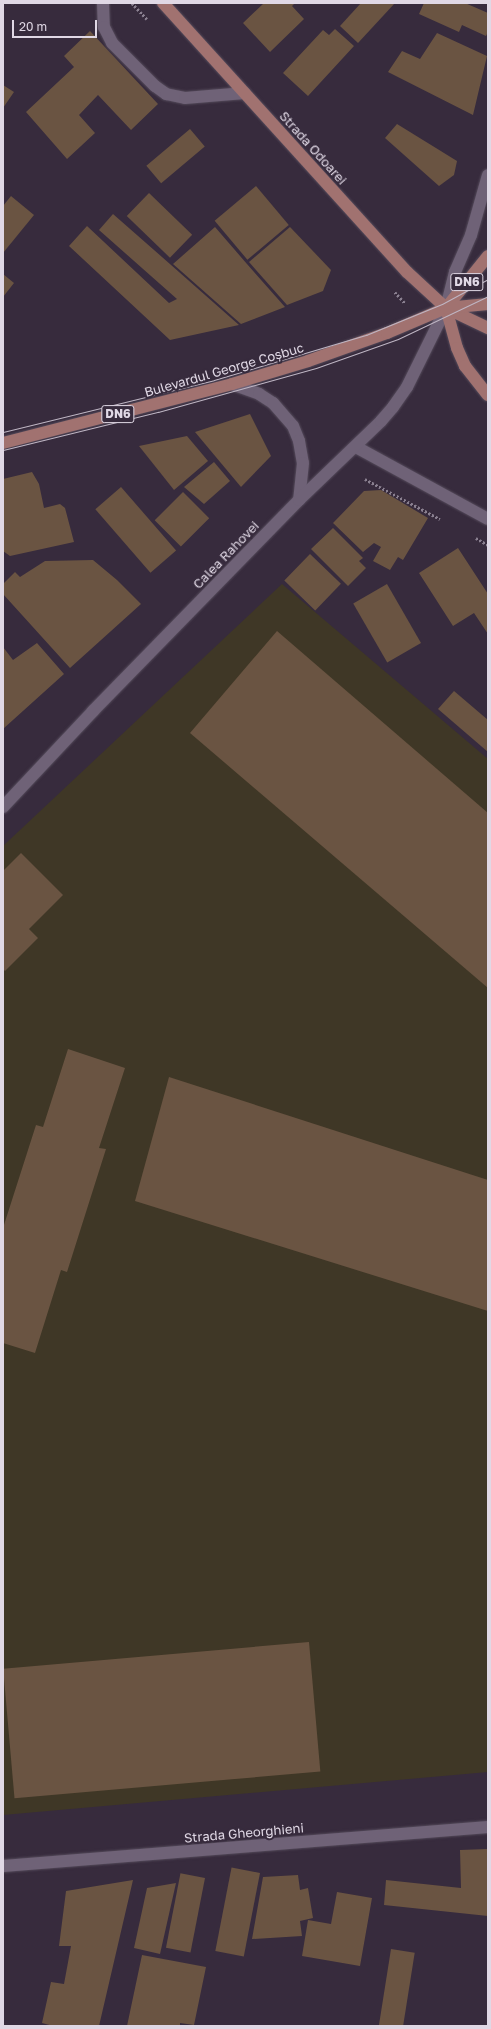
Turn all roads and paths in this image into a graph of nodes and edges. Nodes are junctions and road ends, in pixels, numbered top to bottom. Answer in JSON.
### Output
{"nodes":[{"id":1,"x":103,"y":3,"type":"edge"},
{"id":2,"x":163,"y":3,"type":"edge"},
{"id":3,"x":245,"y":93,"type":"junction"},
{"id":4,"x":488,"y":175,"type":"edge"},
{"id":5,"x":488,"y":256,"type":"edge"},
{"id":6,"x":488,"y":304,"type":"edge"},
{"id":7,"x":446,"y":308,"type":"junction"},
{"id":8,"x":488,"y":328,"type":"edge"},
{"id":9,"x":232,"y":384,"type":"junction"},
{"id":10,"x":488,"y":395,"type":"edge"},
{"id":11,"x":3,"y":443,"type":"edge"},
{"id":12,"x":356,"y":447,"type":"junction"},
{"id":13,"x":365,"y":479,"type":"dead end"},
{"id":14,"x":299,"y":500,"type":"junction"},
{"id":15,"x":488,"y":519,"type":"edge"},
{"id":16,"x":446,"y":522,"type":"dead end"},
{"id":17,"x":474,"y":537,"type":"dead end"},
{"id":18,"x":488,"y":545,"type":"edge"},
{"id":19,"x":3,"y":807,"type":"edge"},
{"id":20,"x":488,"y":1827,"type":"edge"},
{"id":21,"x":3,"y":1866,"type":"edge"}],
"edges":[{"from":1,"to":3,"type":"street"},
{"from":2,"to":3,"type":"main road","name":"Strada Odoarei"},
{"from":3,"to":7,"type":"main road","name":"Strada Odoarei"},
{"from":4,"to":7,"type":"street"},
{"from":5,"to":7,"type":"main road","name":"Calea Rahovei","number":"DN6"},
{"from":6,"to":7,"type":"main road","number":"DN6"},
{"from":7,"to":8,"type":"main road","name":"Strada Odoarei"},
{"from":7,"to":9,"type":"main road","name":"Bulevardul George Coșbuc","number":"DN6"},
{"from":7,"to":10,"type":"main road"},
{"from":7,"to":12,"type":"street","name":"Calea Rahovei"},
{"from":9,"to":11,"type":"main road","name":"Bulevardul George Coșbuc","number":"DN6"},
{"from":9,"to":14,"type":"street"},
{"from":12,"to":14,"type":"street","name":"Calea Rahovei"},
{"from":12,"to":15,"type":"street"},
{"from":13,"to":16,"type":"path"},
{"from":14,"to":19,"type":"street","name":"Calea Rahovei"},
{"from":17,"to":18,"type":"path"},
{"from":20,"to":21,"type":"street","name":"Strada Gheorghieni"}]}
